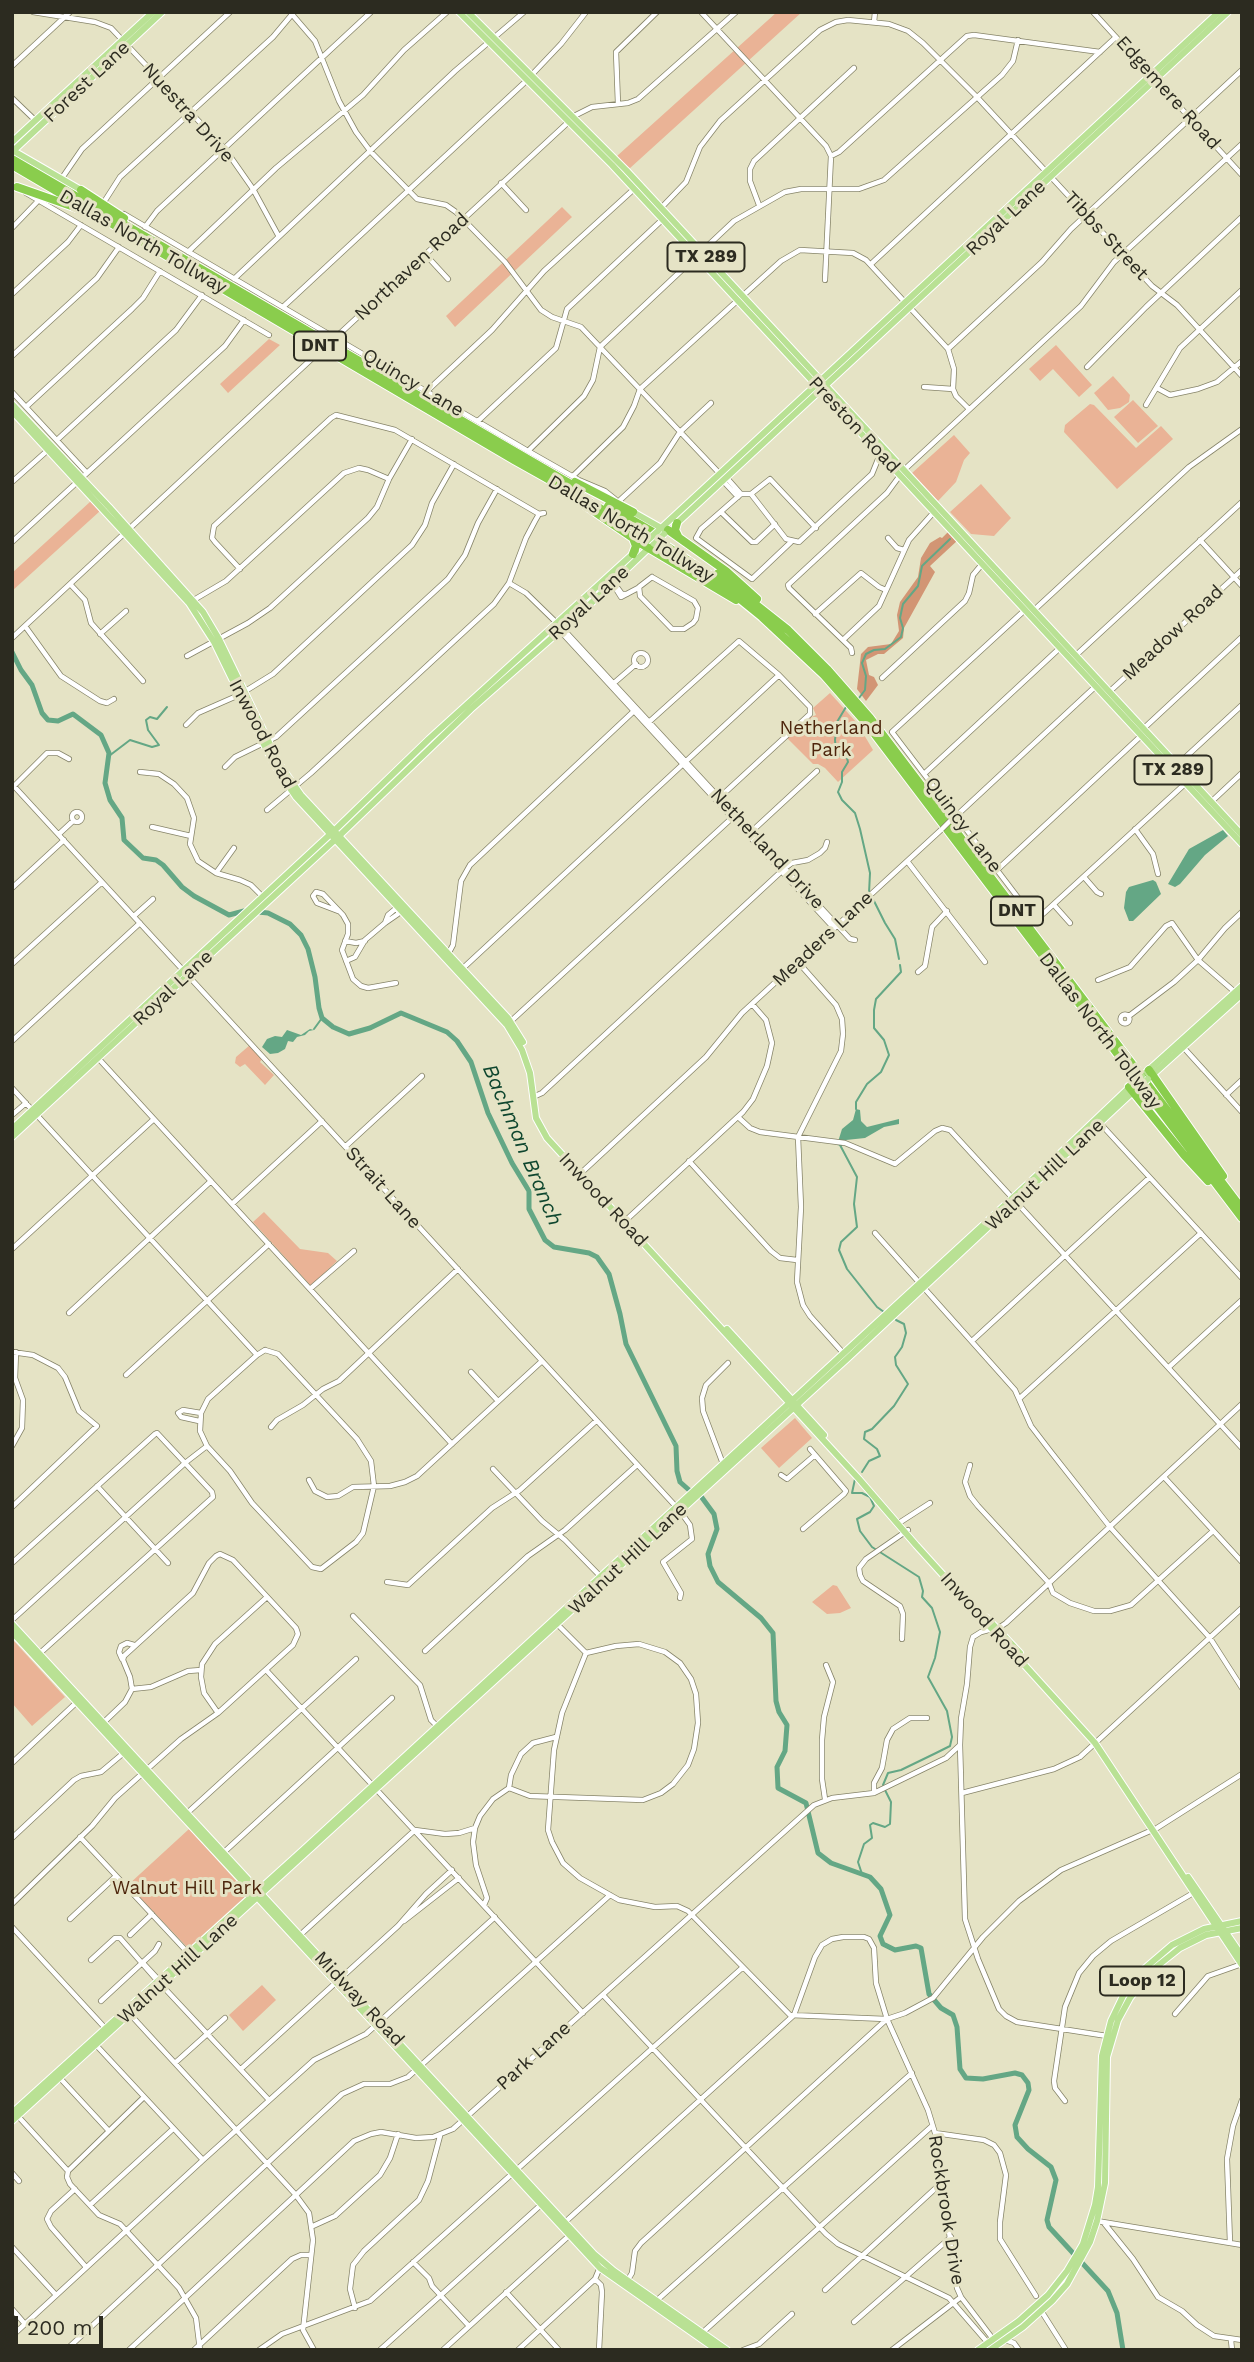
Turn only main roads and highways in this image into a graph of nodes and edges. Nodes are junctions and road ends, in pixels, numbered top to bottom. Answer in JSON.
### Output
{"nodes":[{"id":1,"x":153,"y":12,"type":"edge"},
{"id":2,"x":162,"y":12,"type":"edge"},
{"id":3,"x":459,"y":12,"type":"edge"},
{"id":4,"x":468,"y":12,"type":"edge"},
{"id":5,"x":1219,"y":12,"type":"edge"},
{"id":6,"x":1228,"y":12,"type":"edge"},
{"id":7,"x":1204,"y":31,"type":"junction"},
{"id":8,"x":491,"y":39,"type":"junction"},
{"id":9,"x":125,"y":42,"type":"junction"},
{"id":10,"x":38,"y":123,"type":"junction"},
{"id":11,"x":12,"y":142,"type":"edge"},
{"id":12,"x":23,"y":142,"type":"junction"},
{"id":13,"x":13,"y":156,"type":"edge"},
{"id":14,"x":24,"y":156,"type":"junction"},
{"id":15,"x":15,"y":186,"type":"edge"},
{"id":16,"x":81,"y":190,"type":"joint"},
{"id":17,"x":103,"y":218,"type":"junction"},
{"id":18,"x":153,"y":241,"type":"junction"},
{"id":19,"x":821,"y":384,"type":"junction"},
{"id":20,"x":12,"y":404,"type":"edge"},
{"id":21,"x":16,"y":416,"type":"edge"},
{"id":22,"x":723,"y":477,"type":"junction"},
{"id":23,"x":554,"y":478,"type":"junction"},
{"id":24,"x":633,"y":512,"type":"joint"},
{"id":25,"x":677,"y":523,"type":"junction"},
{"id":26,"x":663,"y":531,"type":"junction"},
{"id":27,"x":678,"y":536,"type":"junction"},
{"id":28,"x":632,"y":538,"type":"junction"},
{"id":29,"x":648,"y":545,"type":"junction"},
{"id":30,"x":658,"y":554,"type":"junction"},
{"id":31,"x":637,"y":555,"type":"junction"},
{"id":32,"x":762,"y":617,"type":"junction"},
{"id":33,"x":784,"y":626,"type":"junction"},
{"id":34,"x":334,"y":835,"type":"junction"},
{"id":35,"x":1241,"y":840,"type":"edge"},
{"id":36,"x":1242,"y":985,"type":"edge"},
{"id":37,"x":1239,"y":995,"type":"edge"},
{"id":38,"x":1181,"y":1045,"type":"junction"},
{"id":39,"x":1160,"y":1068,"type":"junction"},
{"id":40,"x":1149,"y":1074,"type":"junction"},
{"id":41,"x":1160,"y":1084,"type":"junction"},
{"id":42,"x":1134,"y":1088,"type":"junction"},
{"id":43,"x":1126,"y":1099,"type":"junction"},
{"id":44,"x":1140,"y":1101,"type":"junction"},
{"id":45,"x":35,"y":1112,"type":"junction"},
{"id":46,"x":1098,"y":1122,"type":"junction"},
{"id":47,"x":12,"y":1129,"type":"edge"},
{"id":48,"x":12,"y":1137,"type":"edge"},
{"id":49,"x":1230,"y":1202,"type":"junction"},
{"id":50,"x":1241,"y":1207,"type":"edge"},
{"id":51,"x":1242,"y":1218,"type":"edge"},
{"id":52,"x":792,"y":1403,"type":"junction"},
{"id":53,"x":603,"y":1579,"type":"junction"},
{"id":54,"x":12,"y":1622,"type":"edge"},
{"id":55,"x":555,"y":1622,"type":"junction"},
{"id":56,"x":12,"y":1632,"type":"edge"},
{"id":57,"x":38,"y":1655,"type":"junction"},
{"id":58,"x":258,"y":1895,"type":"junction"},
{"id":59,"x":1242,"y":1921,"type":"edge"},
{"id":60,"x":1219,"y":1928,"type":"junction"},
{"id":61,"x":1242,"y":1928,"type":"edge"},
{"id":62,"x":1242,"y":1956,"type":"edge"},
{"id":63,"x":1242,"y":1965,"type":"edge"},
{"id":64,"x":14,"y":2116,"type":"edge"},
{"id":65,"x":1097,"y":2221,"type":"junction"},
{"id":66,"x":1040,"y":2308,"type":"junction"},
{"id":67,"x":701,"y":2334,"type":"junction"},
{"id":68,"x":992,"y":2345,"type":"edge"},
{"id":69,"x":718,"y":2350,"type":"edge"},
{"id":70,"x":727,"y":2350,"type":"edge"},
{"id":71,"x":978,"y":2350,"type":"edge"}],
"edges":[{"from":1,"to":9,"type":"main road","name":"Forest Lane"},
{"from":2,"to":9,"type":"main road","name":"Forest Lane"},
{"from":3,"to":8,"type":"main road","name":"Preston Road","number":"TX 289"},
{"from":4,"to":8,"type":"main road","name":"Preston Road","number":"TX 289"},
{"from":5,"to":7,"type":"main road","name":"Royal Lane"},
{"from":6,"to":7,"type":"main road","name":"Royal Lane"},
{"from":7,"to":19,"type":"main road","name":"Royal Lane"},
{"from":8,"to":19,"type":"main road","name":"Preston Road","number":"TX 289"},
{"from":9,"to":10,"type":"main road","name":"Forest Lane"},
{"from":10,"to":11,"type":"main road","name":"Forest Lane"},
{"from":10,"to":12,"type":"main road","name":"Forest Lane"},
{"from":12,"to":13,"type":"main road","name":"Forest Lane"},
{"from":12,"to":14,"type":"main road"},
{"from":13,"to":14,"type":"main road","name":"Quincy Lane"},
{"from":13,"to":17,"type":"highway","name":"Dallas North Tollway","number":"DNT"},
{"from":13,"to":18,"type":"highway","name":"Dallas North Tollway","number":"DNT"},
{"from":14,"to":16,"type":"main road","name":"Quincy Lane"},
{"from":15,"to":17,"type":"highway"},
{"from":16,"to":18,"type":"highway"},
{"from":17,"to":23,"type":"highway","name":"Dallas North Tollway","number":"DNT"},
{"from":18,"to":23,"type":"highway","name":"Dallas North Tollway","number":"DNT"},
{"from":19,"to":22,"type":"main road","name":"Royal Lane"},
{"from":19,"to":35,"type":"main road","name":"Preston Road","number":"TX 289"},
{"from":20,"to":21,"type":"main road","name":"Inwood Road"},
{"from":21,"to":34,"type":"main road","name":"Inwood Road"},
{"from":22,"to":25,"type":"main road","name":"Royal Lane"},
{"from":22,"to":26,"type":"main road","name":"Royal Lane"},
{"from":23,"to":24,"type":"highway"},
{"from":23,"to":28,"type":"highway"},
{"from":23,"to":32,"type":"highway","name":"Dallas North Tollway","number":"DNT"},
{"from":23,"to":33,"type":"highway","name":"Dallas North Tollway","number":"DNT"},
{"from":24,"to":26,"type":"main road","name":"Quincy Lane"},
{"from":25,"to":26,"type":"main road","name":"Royal Lane"},
{"from":25,"to":27,"type":"highway"},
{"from":26,"to":27,"type":"highway"},
{"from":26,"to":29,"type":"main road","name":"Royal Lane","bridge":true},
{"from":27,"to":33,"type":"highway"},
{"from":28,"to":29,"type":"highway"},
{"from":28,"to":31,"type":"highway"},
{"from":29,"to":30,"type":"highway"},
{"from":29,"to":31,"type":"main road","name":"Royal Lane"},
{"from":30,"to":31,"type":"highway"},
{"from":30,"to":32,"type":"highway"},
{"from":31,"to":34,"type":"main road","name":"Royal Lane"},
{"from":32,"to":49,"type":"highway","name":"Dallas North Tollway","number":"DNT"},
{"from":33,"to":50,"type":"highway","name":"Dallas North Tollway","number":"DNT"},
{"from":34,"to":45,"type":"main road","name":"Royal Lane"},
{"from":34,"to":52,"type":"main road","name":"Inwood Road"},
{"from":36,"to":37,"type":"main road","name":"Walnut Hill Lane"},
{"from":37,"to":38,"type":"main road","name":"Walnut Hill Lane"},
{"from":38,"to":39,"type":"main road","name":"Walnut Hill Lane"},
{"from":38,"to":40,"type":"main road","name":"Walnut Hill Lane"},
{"from":39,"to":40,"type":"main road","name":"Walnut Hill Lane"},
{"from":39,"to":41,"type":"highway"},
{"from":40,"to":41,"type":"highway"},
{"from":40,"to":42,"type":"main road","name":"Walnut Hill Lane","bridge":true},
{"from":41,"to":50,"type":"highway"},
{"from":42,"to":43,"type":"main road","name":"Walnut Hill Lane"},
{"from":42,"to":44,"type":"highway"},
{"from":42,"to":46,"type":"main road","name":"Walnut Hill Lane"},
{"from":43,"to":44,"type":"highway"},
{"from":43,"to":46,"type":"main road","name":"Walnut Hill Lane"},
{"from":44,"to":49,"type":"highway"},
{"from":45,"to":47,"type":"main road","name":"Royal Lane"},
{"from":45,"to":48,"type":"main road","name":"Royal Lane"},
{"from":46,"to":52,"type":"main road","name":"Walnut Hill Lane"},
{"from":49,"to":51,"type":"highway","name":"Dallas North Tollway","number":"DNT"},
{"from":52,"to":53,"type":"main road","name":"Walnut Hill Lane"},
{"from":52,"to":60,"type":"main road","name":"Inwood Road"},
{"from":53,"to":55,"type":"main road","name":"Walnut Hill Lane"},
{"from":53,"to":55,"type":"main road","name":"Walnut Hill Lane"},
{"from":54,"to":57,"type":"main road","name":"Midway Road"},
{"from":55,"to":58,"type":"main road","name":"Walnut Hill Lane"},
{"from":56,"to":57,"type":"main road","name":"Midway Road"},
{"from":57,"to":58,"type":"main road","name":"Midway Road"},
{"from":58,"to":64,"type":"main road","name":"Walnut Hill Lane"},
{"from":58,"to":67,"type":"main road","name":"Midway Road"},
{"from":59,"to":60,"type":"main road","number":"Loop 12"},
{"from":60,"to":61,"type":"main road","number":"Loop 12"},
{"from":60,"to":62,"type":"main road","name":"Inwood Road"},
{"from":60,"to":63,"type":"main road","name":"Inwood Road"},
{"from":60,"to":65,"type":"main road","number":"Loop 12"},
{"from":65,"to":66,"type":"main road","number":"Loop 12"},
{"from":65,"to":66,"type":"main road","number":"Loop 12"},
{"from":66,"to":68,"type":"main road","number":"Loop 12"},
{"from":66,"to":68,"type":"main road","number":"Loop 12"},
{"from":67,"to":69,"type":"main road","name":"Midway Road"},
{"from":67,"to":70,"type":"main road","name":"Midway Road"},
{"from":68,"to":71,"type":"main road","number":"Loop 12"}]}
